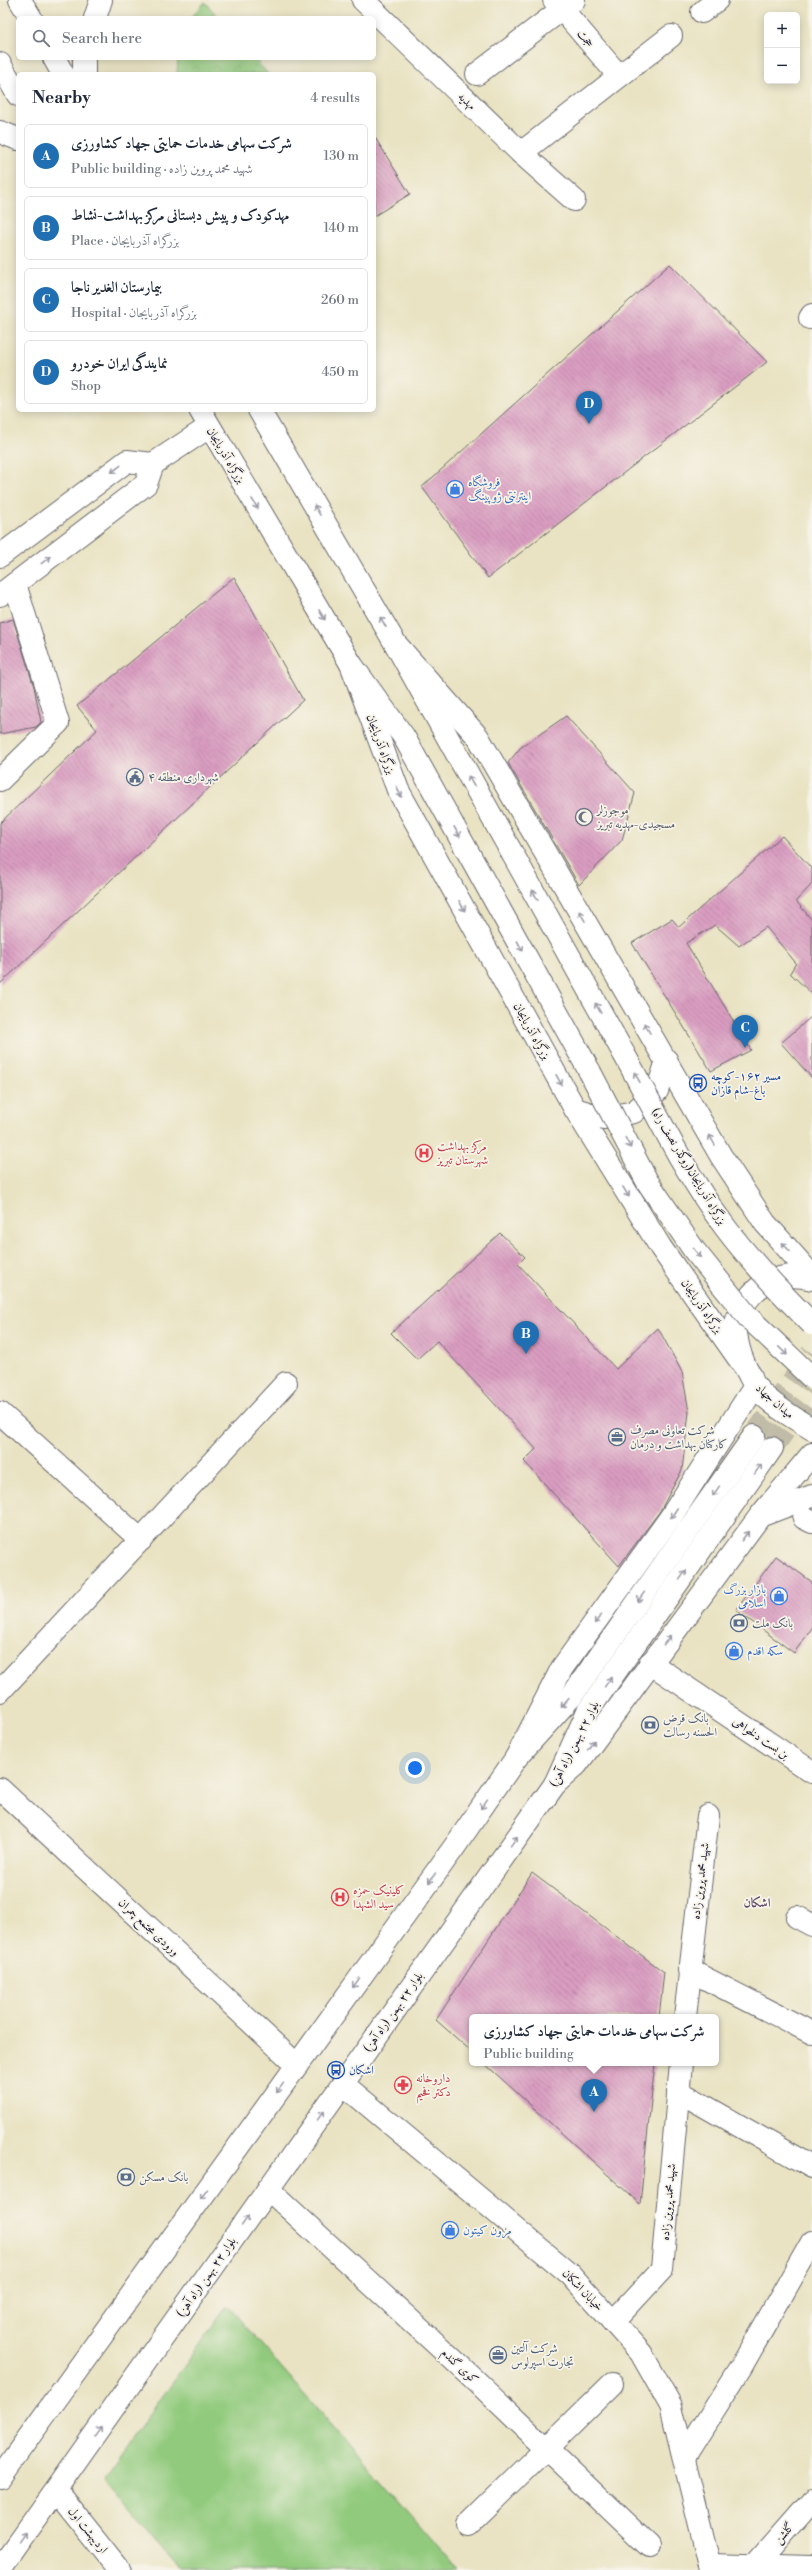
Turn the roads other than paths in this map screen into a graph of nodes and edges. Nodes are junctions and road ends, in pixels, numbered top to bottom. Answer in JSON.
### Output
{"nodes":[{"id":1,"x":20,"y":0,"type":"edge"},
{"id":2,"x":101,"y":0,"type":"edge"},
{"id":3,"x":363,"y":0,"type":"edge"},
{"id":4,"x":563,"y":3,"type":"edge"},
{"id":5,"x":29,"y":16,"type":"edge"},
{"id":6,"x":96,"y":16,"type":"edge"},
{"id":7,"x":671,"y":36,"type":"dead end"},
{"id":8,"x":55,"y":60,"type":"edge"},
{"id":9,"x":84,"y":60,"type":"edge"},
{"id":10,"x":0,"y":64,"type":"edge"},
{"id":11,"x":62,"y":72,"type":"edge"},
{"id":12,"x":84,"y":72,"type":"edge"},
{"id":13,"x":478,"y":74,"type":"dead end"},
{"id":14,"x":619,"y":76,"type":"junction"},
{"id":15,"x":16,"y":92,"type":"edge"},
{"id":16,"x":0,"y":132,"type":"edge"},
{"id":17,"x":16,"y":138,"type":"edge"},
{"id":18,"x":521,"y":152,"type":"junction"},
{"id":19,"x":574,"y":200,"type":"dead end"},
{"id":20,"x":260,"y":412,"type":"edge"},
{"id":21,"x":204,"y":419,"type":"edge"},
{"id":22,"x":152,"y":464,"type":"junction"},
{"id":23,"x":0,"y":556,"type":"edge"},
{"id":24,"x":7,"y":590,"type":"edge"},
{"id":25,"x":395,"y":643,"type":"junction"},
{"id":26,"x":351,"y":664,"type":"junction"},
{"id":27,"x":0,"y":780,"type":"edge"},
{"id":28,"x":667,"y":1061,"type":"junction"},
{"id":29,"x":575,"y":1109,"type":"junction"},
{"id":30,"x":812,"y":1276,"type":"edge"},
{"id":31,"x":812,"y":1280,"type":"edge"},
{"id":32,"x":812,"y":1324,"type":"edge"},
{"id":33,"x":812,"y":1378,"type":"edge"},
{"id":34,"x":753,"y":1381,"type":"junction"},
{"id":35,"x":286,"y":1383,"type":"dead end"},
{"id":36,"x":0,"y":1413,"type":"edge"},
{"id":37,"x":812,"y":1429,"type":"edge"},
{"id":38,"x":754,"y":1436,"type":"tunnel mouth"},
{"id":39,"x":772,"y":1448,"type":"tunnel mouth"},
{"id":40,"x":812,"y":1454,"type":"edge"},
{"id":41,"x":812,"y":1496,"type":"edge"},
{"id":42,"x":760,"y":1516,"type":"junction"},
{"id":43,"x":141,"y":1540,"type":"junction"},
{"id":44,"x":650,"y":1663,"type":"junction"},
{"id":45,"x":0,"y":1691,"type":"edge"},
{"id":46,"x":516,"y":1758,"type":"junction"},
{"id":47,"x":812,"y":1772,"type":"edge"},
{"id":48,"x":555,"y":1784,"type":"junction"},
{"id":49,"x":0,"y":1789,"type":"edge"},
{"id":50,"x":708,"y":1816,"type":"dead end"},
{"id":51,"x":689,"y":1970,"type":"junction"},
{"id":52,"x":685,"y":2014,"type":"edge"},
{"id":53,"x":812,"y":2033,"type":"edge"},
{"id":54,"x":297,"y":2065,"type":"junction"},
{"id":55,"x":681,"y":2066,"type":"edge"},
{"id":56,"x":343,"y":2084,"type":"junction"},
{"id":57,"x":678,"y":2091,"type":"junction"},
{"id":58,"x":812,"y":2167,"type":"edge"},
{"id":59,"x":268,"y":2189,"type":"junction"},
{"id":60,"x":812,"y":2242,"type":"edge"},
{"id":61,"x":613,"y":2322,"type":"junction"},
{"id":62,"x":612,"y":2384,"type":"dead end"},
{"id":63,"x":546,"y":2448,"type":"junction"},
{"id":64,"x":684,"y":2457,"type":"junction"},
{"id":65,"x":0,"y":2477,"type":"edge"},
{"id":66,"x":56,"y":2490,"type":"junction"},
{"id":67,"x":812,"y":2500,"type":"edge"},
{"id":68,"x":467,"y":2526,"type":"dead end"},
{"id":69,"x":649,"y":2546,"type":"dead end"},
{"id":70,"x":755,"y":2565,"type":"junction"},
{"id":71,"x":812,"y":2566,"type":"edge"},
{"id":72,"x":6,"y":2567,"type":"edge"},
{"id":73,"x":711,"y":2567,"type":"edge"},
{"id":74,"x":120,"y":2570,"type":"edge"}],
"edges":[{"from":1,"to":5,"type":"main road"},
{"from":2,"to":6,"type":"main road"},
{"from":3,"to":18,"type":"main road","name":"مهدیه"},
{"from":4,"to":13,"type":"main road"},
{"from":4,"to":14,"type":"main road","name":"حجت"},
{"from":7,"to":14,"type":"main road"},
{"from":8,"to":11,"type":"main road"},
{"from":9,"to":12,"type":"main road"},
{"from":10,"to":15,"type":"main road"},
{"from":14,"to":18,"type":"main road"},
{"from":16,"to":17,"type":"main road"},
{"from":18,"to":19,"type":"main road","name":"مهدیه"},
{"from":25,"to":20,"type":"main road","one_way":true},
{"from":21,"to":22,"type":"main road"},
{"from":21,"to":26,"type":"main road","name":"بزرگراه آذربایجان","one_way":true},
{"from":22,"to":23,"type":"main road","one_way":true},
{"from":24,"to":22,"type":"main road","one_way":true},
{"from":24,"to":27,"type":"main road"},
{"from":28,"to":25,"type":"main road","one_way":true},
{"from":32,"to":25,"type":"main road","name":"بزرگراه آذربایجان(روگذر نصف راه)","one_way":true,"bridge":true},
{"from":26,"to":29,"type":"main road","name":"بزرگراه آذربایجان","one_way":true},
{"from":26,"to":33,"type":"main road","name":"بزرگراه آذربایجان","one_way":true,"bridge":true},
{"from":28,"to":29,"type":"main road"},
{"from":30,"to":28,"type":"main road","one_way":true},
{"from":29,"to":34,"type":"main road","name":"بزرگراه آذربایجان","one_way":true},
{"from":31,"to":34,"type":"main road","name":"میدان جهاد"},
{"from":34,"to":37,"type":"main road","name":"میدان جهاد"},
{"from":34,"to":46,"type":"main road","one_way":true},
{"from":35,"to":43,"type":"main road"},
{"from":36,"to":43,"type":"main road"},
{"from":38,"to":46,"type":"main road","name":"بلوار ۲۲ بهمن (راه آهن)","one_way":true},
{"from":48,"to":39,"type":"main road","name":"بلوار ۲۲ بهمن (راه آهن)","one_way":true},
{"from":40,"to":42,"type":"main road"},
{"from":41,"to":42,"type":"main road"},
{"from":44,"to":42,"type":"main road","one_way":true},
{"from":43,"to":45,"type":"main road"},
{"from":44,"to":47,"type":"main road","name":"بن بست دلخواهی"},
{"from":48,"to":44,"type":"main road","one_way":true},
{"from":46,"to":54,"type":"main road","name":"بلوار ۲۲ بهمن (راه آهن)","one_way":true},
{"from":56,"to":48,"type":"main road","name":"بلوار ۲۲ بهمن (راه آهن)","one_way":true},
{"from":49,"to":54,"type":"main road","name":"ورودی مجتمع چمران"},
{"from":50,"to":51,"type":"main road","name":"شهید محمد پروین زاده"},
{"from":51,"to":52,"type":"main road","name":"شهید محمد پروین زاده"},
{"from":51,"to":53,"type":"main road"},
{"from":54,"to":65,"type":"main road","name":"بلوار ۲۲ بهمن (راه آهن)","one_way":true},
{"from":55,"to":57,"type":"main road","name":"شهید محمد پروین زاده"},
{"from":59,"to":56,"type":"main road","name":"بلوار ۲۲ بهمن (راه آهن)","one_way":true},
{"from":56,"to":61,"type":"main road","name":"خیابان اشکان"},
{"from":57,"to":58,"type":"main road"},
{"from":57,"to":61,"type":"main road","name":"شهید محمد پروین زاده"},
{"from":59,"to":63,"type":"main road","name":"کوی گندم"},
{"from":66,"to":59,"type":"main road","name":"بلوار ۲۲ بهمن (راه آهن)","one_way":true},
{"from":60,"to":64,"type":"main road"},
{"from":61,"to":64,"type":"main road","name":"خیابان اشکان"},
{"from":62,"to":63,"type":"main road"},
{"from":63,"to":68,"type":"main road"},
{"from":63,"to":69,"type":"main road","name":"کوی گندم"},
{"from":64,"to":73,"type":"main road","name":"خیابان اشکان"},
{"from":72,"to":66,"type":"main road","name":"بلوار ۲۲ بهمن (راه آهن)","one_way":true},
{"from":66,"to":74,"type":"main road","name":"اردیبهشت اول"},
{"from":67,"to":70,"type":"main road","name":"گلشن"},
{"from":70,"to":71,"type":"main road"},
{"from":70,"to":73,"type":"main road"}]}
